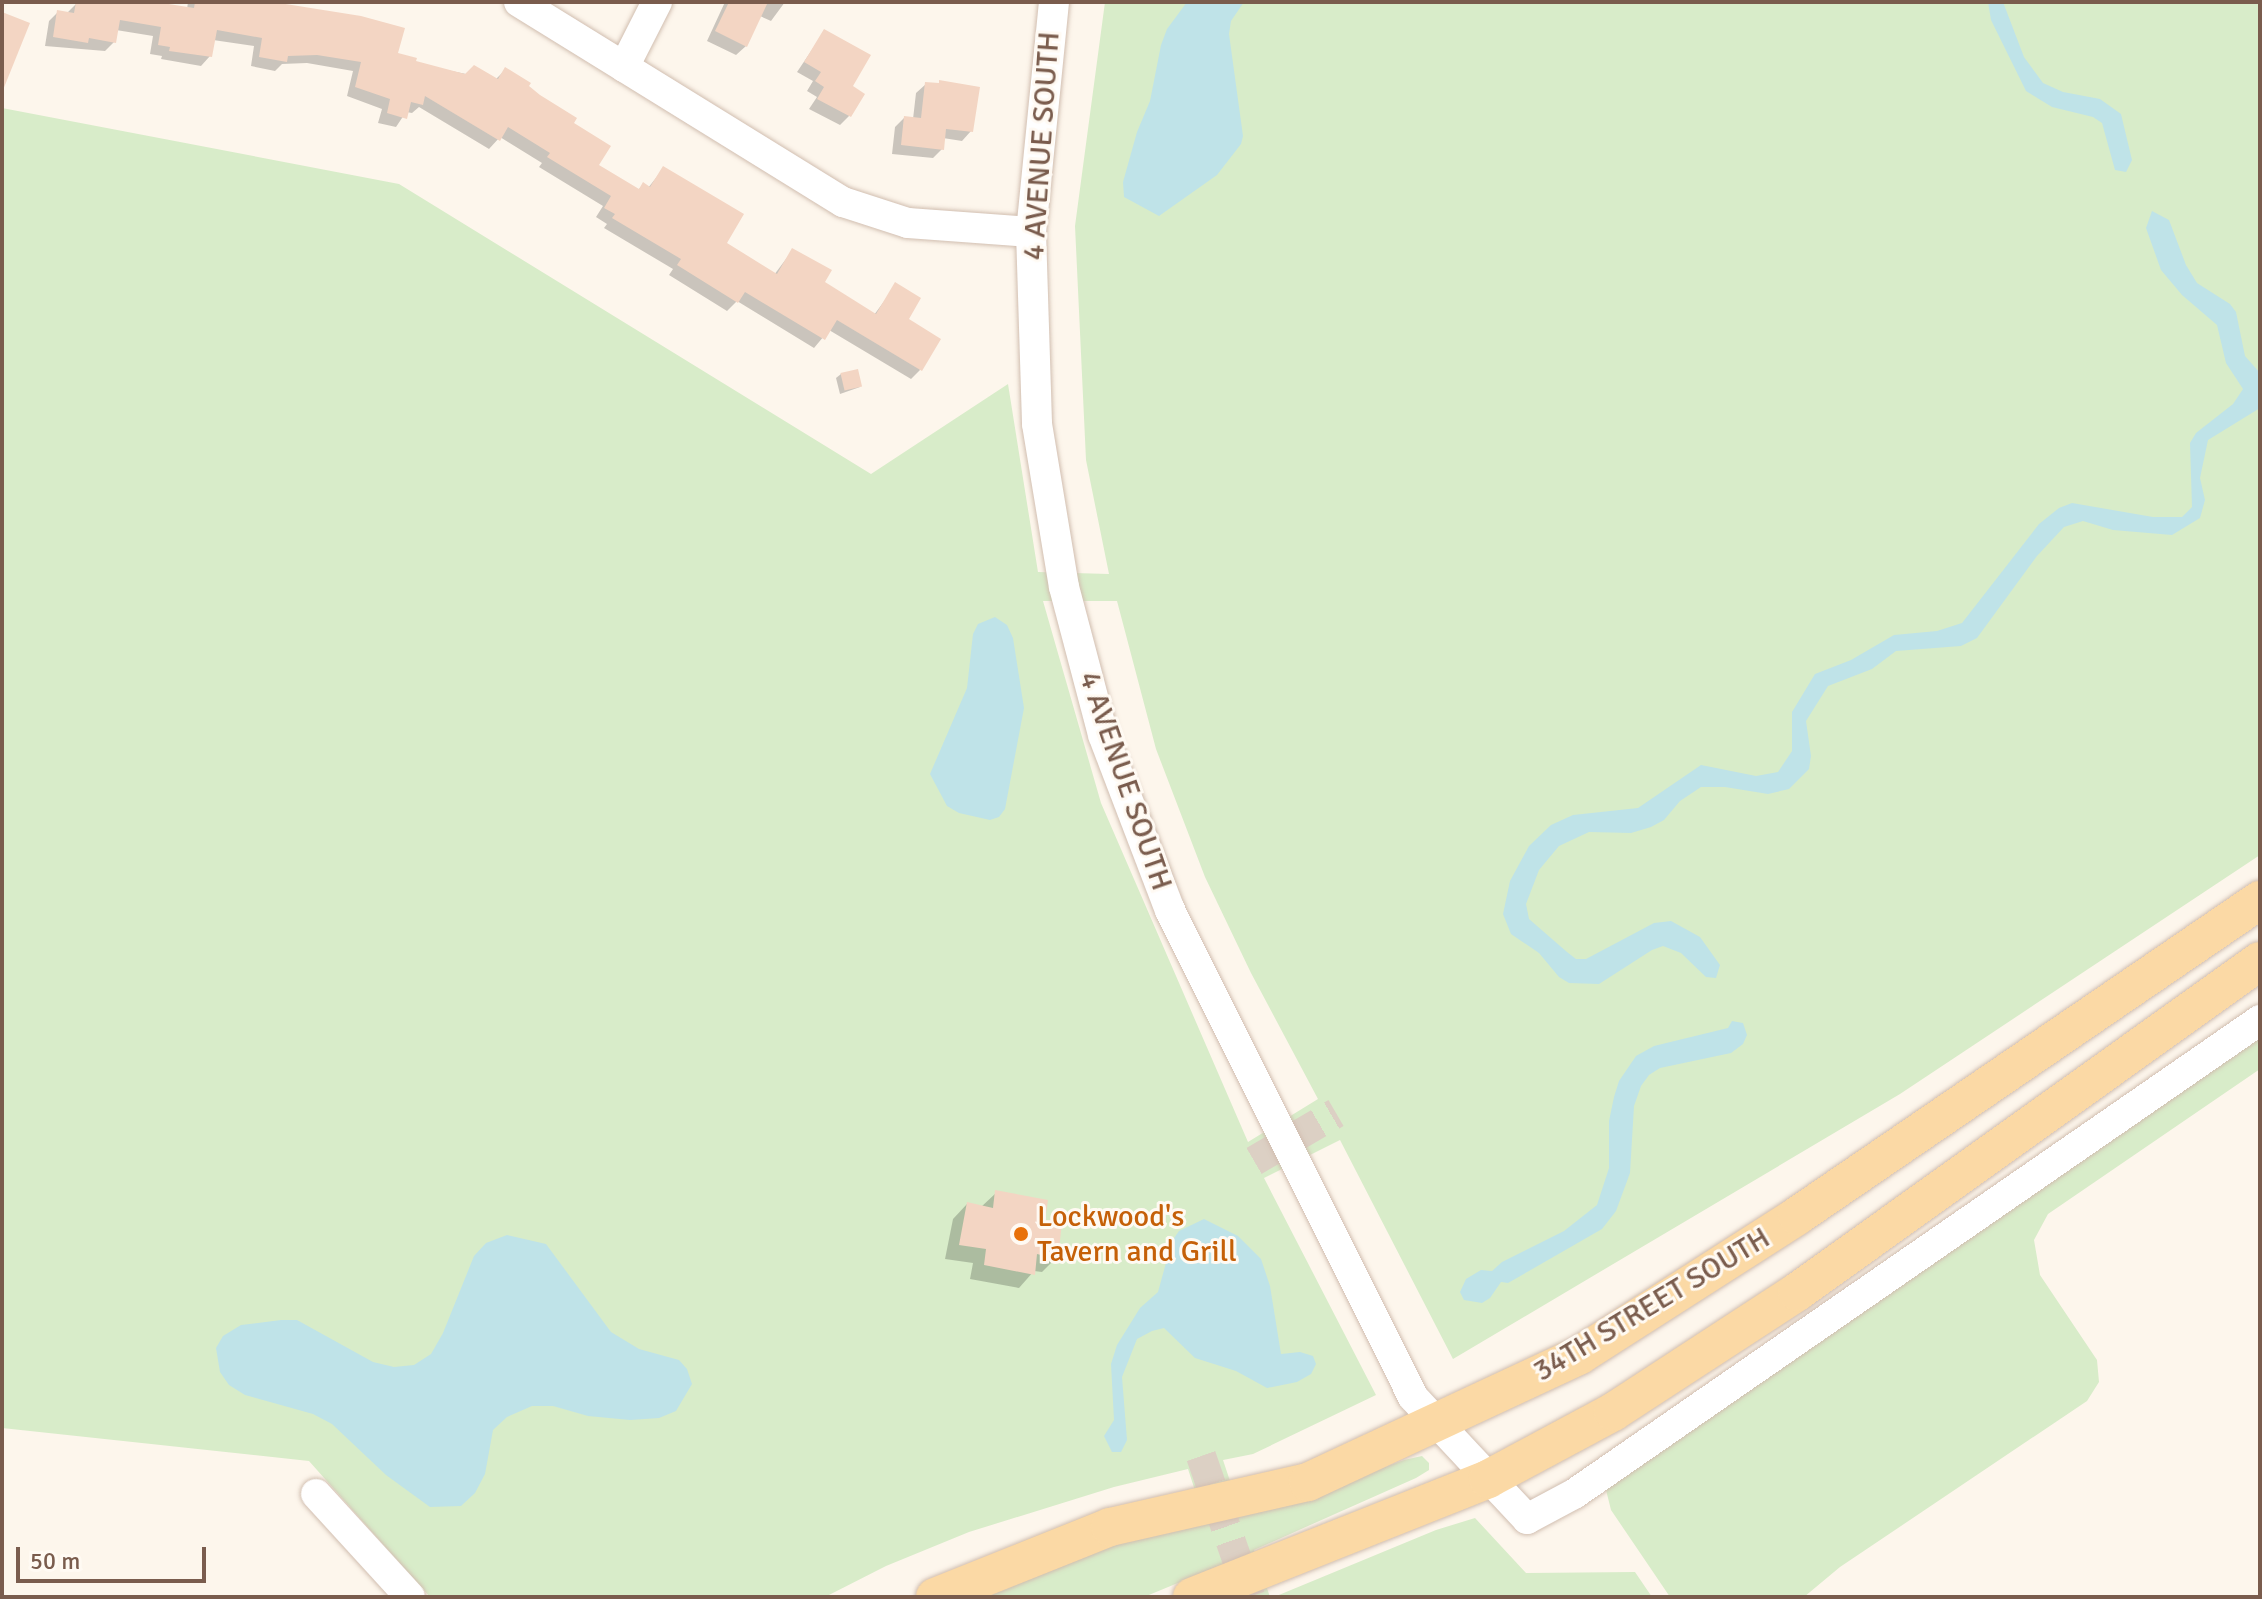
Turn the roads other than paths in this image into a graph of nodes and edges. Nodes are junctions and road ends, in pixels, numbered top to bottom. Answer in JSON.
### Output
{"nodes":[{"id":1,"x":519,"y":2,"type":"edge"},
{"id":2,"x":657,"y":2,"type":"edge"},
{"id":3,"x":1054,"y":2,"type":"edge"},
{"id":4,"x":624,"y":67,"type":"junction"},
{"id":5,"x":1031,"y":232,"type":"junction"},
{"id":6,"x":2260,"y":900,"type":"edge"},
{"id":7,"x":2260,"y":961,"type":"edge"},
{"id":8,"x":2260,"y":1020,"type":"edge"},
{"id":9,"x":1438,"y":1424,"type":"junction"},
{"id":10,"x":1488,"y":1479,"type":"junction"},
{"id":11,"x":316,"y":1494,"type":"dead end"},
{"id":12,"x":410,"y":1597,"type":"edge"},
{"id":13,"x":935,"y":1597,"type":"edge"},
{"id":14,"x":1192,"y":1597,"type":"edge"}],
"edges":[{"from":1,"to":4,"type":"street"},
{"from":2,"to":4,"type":"street"},
{"from":3,"to":5,"type":"street","name":"4 AVENUE SOUTH"},
{"from":4,"to":5,"type":"street"},
{"from":5,"to":9,"type":"street","name":"4 AVENUE SOUTH"},
{"from":6,"to":9,"type":"main road","name":"34TH STREET SOUTH"},
{"from":7,"to":10,"type":"main road","name":"34TH STREET SOUTH"},
{"from":8,"to":10,"type":"street","name":"4 AVENUE SOUTH"},
{"from":9,"to":10,"type":"street","name":"4 AVENUE SOUTH"},
{"from":9,"to":13,"type":"main road","name":"34TH STREET SOUTH"},
{"from":10,"to":14,"type":"main road","name":"34TH STREET SOUTH"},
{"from":11,"to":12,"type":"street"}]}
